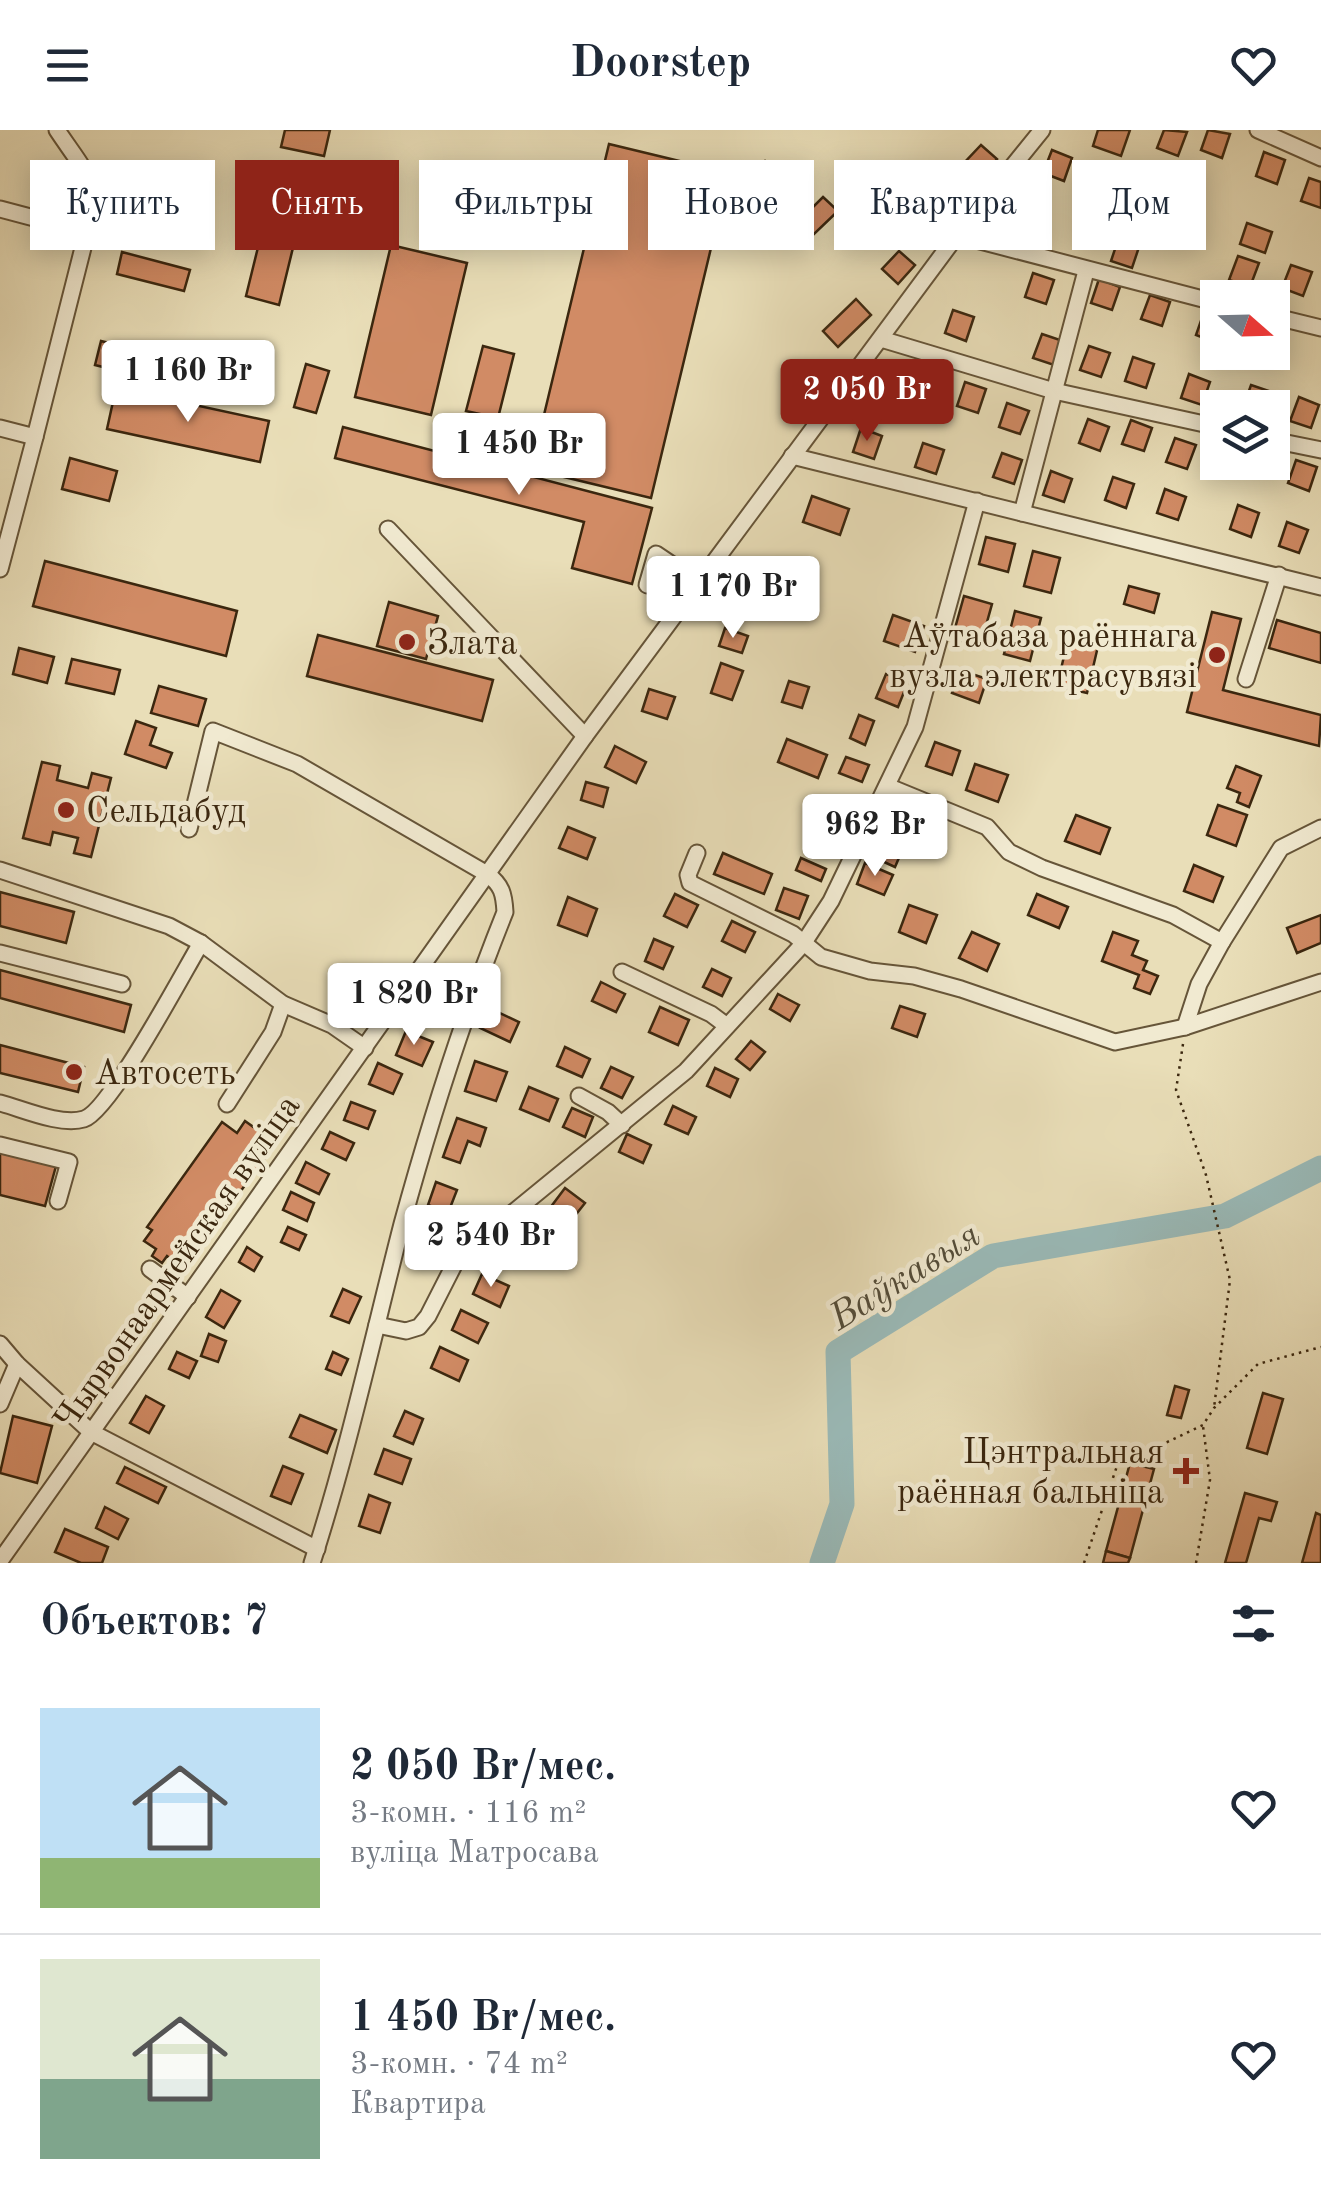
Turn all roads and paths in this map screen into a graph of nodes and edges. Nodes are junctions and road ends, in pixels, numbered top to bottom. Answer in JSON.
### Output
{"nodes":[{"id":1,"x":57,"y":130,"type":"edge"},
{"id":2,"x":1042,"y":130,"type":"edge"},
{"id":3,"x":1258,"y":130,"type":"edge"},
{"id":4,"x":1321,"y":158,"type":"edge"},
{"id":5,"x":77,"y":160,"type":"edge"},
{"id":6,"x":1018,"y":160,"type":"edge"},
{"id":7,"x":0,"y":209,"type":"edge"},
{"id":8,"x":30,"y":217,"type":"edge"},
{"id":9,"x":82,"y":250,"type":"edge"},
{"id":10,"x":948,"y":250,"type":"edge"},
{"id":11,"x":1011,"y":250,"type":"edge"},
{"id":12,"x":1086,"y":270,"type":"junction"},
{"id":13,"x":1200,"y":298,"type":"edge"},
{"id":14,"x":1290,"y":320,"type":"edge"},
{"id":15,"x":1321,"y":328,"type":"edge"},
{"id":16,"x":881,"y":339,"type":"junction"},
{"id":17,"x":1054,"y":390,"type":"junction"},
{"id":18,"x":1200,"y":423,"type":"edge"},
{"id":19,"x":0,"y":428,"type":"edge"},
{"id":20,"x":35,"y":436,"type":"junction"},
{"id":21,"x":1290,"y":444,"type":"edge"},
{"id":22,"x":1321,"y":450,"type":"edge"},
{"id":23,"x":792,"y":456,"type":"junction"},
{"id":24,"x":977,"y":501,"type":"junction"},
{"id":25,"x":1022,"y":513,"type":"junction"},
{"id":26,"x":388,"y":528,"type":"dead end"},
{"id":27,"x":0,"y":569,"type":"edge"},
{"id":28,"x":1279,"y":575,"type":"junction"},
{"id":29,"x":699,"y":583,"type":"junction"},
{"id":30,"x":647,"y":584,"type":"dead end"},
{"id":31,"x":1321,"y":588,"type":"edge"},
{"id":32,"x":1246,"y":679,"type":"dead end"},
{"id":33,"x":585,"y":736,"type":"junction"},
{"id":34,"x":887,"y":786,"type":"junction"},
{"id":35,"x":1321,"y":828,"type":"edge"},
{"id":36,"x":189,"y":829,"type":"dead end"},
{"id":37,"x":697,"y":853,"type":"dead end"},
{"id":38,"x":0,"y":870,"type":"edge"},
{"id":39,"x":487,"y":874,"type":"junction"},
{"id":40,"x":1222,"y":942,"type":"junction"},
{"id":41,"x":201,"y":943,"type":"junction"},
{"id":42,"x":803,"y":944,"type":"junction"},
{"id":43,"x":0,"y":953,"type":"edge"},
{"id":44,"x":622,"y":972,"type":"dead end"},
{"id":45,"x":1321,"y":982,"type":"edge"},
{"id":46,"x":122,"y":984,"type":"dead end"},
{"id":47,"x":283,"y":1004,"type":"junction"},
{"id":48,"x":727,"y":1026,"type":"junction"},
{"id":49,"x":1185,"y":1027,"type":"junction"},
{"id":50,"x":365,"y":1048,"type":"junction"},
{"id":51,"x":579,"y":1096,"type":"dead end"},
{"id":52,"x":0,"y":1103,"type":"edge"},
{"id":53,"x":227,"y":1104,"type":"dead end"},
{"id":54,"x":622,"y":1126,"type":"junction"},
{"id":55,"x":0,"y":1145,"type":"edge"},
{"id":56,"x":58,"y":1200,"type":"dead end"},
{"id":57,"x":150,"y":1269,"type":"dead end"},
{"id":58,"x":188,"y":1296,"type":"junction"},
{"id":59,"x":377,"y":1325,"type":"junction"},
{"id":60,"x":0,"y":1344,"type":"edge"},
{"id":61,"x":1321,"y":1347,"type":"edge"},
{"id":62,"x":17,"y":1364,"type":"junction"},
{"id":63,"x":0,"y":1404,"type":"edge"},
{"id":64,"x":1214,"y":1408,"type":"junction"},
{"id":65,"x":1203,"y":1425,"type":"junction"},
{"id":66,"x":91,"y":1432,"type":"junction"},
{"id":67,"x":7,"y":1538,"type":"edge"},
{"id":68,"x":314,"y":1556,"type":"edge"},
{"id":69,"x":0,"y":1561,"type":"edge"},
{"id":70,"x":1084,"y":1563,"type":"edge"},
{"id":71,"x":1196,"y":1563,"type":"edge"}],
"edges":[{"from":1,"to":5,"type":"street"},
{"from":2,"to":6,"type":"street","name":"Чырвонаармейская вуліца"},
{"from":3,"to":4,"type":"street"},
{"from":7,"to":8,"type":"street"},
{"from":9,"to":20,"type":"street"},
{"from":10,"to":16,"type":"street","name":"Чырвонаармейская вуліца"},
{"from":11,"to":12,"type":"street"},
{"from":12,"to":13,"type":"street"},
{"from":12,"to":17,"type":"street"},
{"from":14,"to":15,"type":"street"},
{"from":16,"to":17,"type":"street"},
{"from":16,"to":23,"type":"street","name":"Чырвонаармейская вуліца"},
{"from":17,"to":18,"type":"street"},
{"from":17,"to":25,"type":"street"},
{"from":19,"to":20,"type":"street"},
{"from":20,"to":27,"type":"street"},
{"from":21,"to":22,"type":"street"},
{"from":23,"to":24,"type":"street"},
{"from":23,"to":29,"type":"street","name":"Чырвонаармейская вуліца"},
{"from":24,"to":25,"type":"street"},
{"from":24,"to":34,"type":"street"},
{"from":25,"to":28,"type":"street"},
{"from":26,"to":33,"type":"street"},
{"from":28,"to":31,"type":"street"},
{"from":28,"to":32,"type":"street"},
{"from":29,"to":30,"type":"street"},
{"from":29,"to":33,"type":"street","name":"Чырвонаармейская вуліца"},
{"from":33,"to":39,"type":"street","name":"Чырвонаармейская вуліца"},
{"from":34,"to":40,"type":"street"},
{"from":34,"to":42,"type":"street"},
{"from":35,"to":40,"type":"street"},
{"from":36,"to":39,"type":"street"},
{"from":37,"to":42,"type":"street"},
{"from":38,"to":41,"type":"street"},
{"from":39,"to":50,"type":"street","name":"Чырвонаармейская вуліца"},
{"from":39,"to":59,"type":"street"},
{"from":40,"to":49,"type":"street"},
{"from":41,"to":47,"type":"street"},
{"from":41,"to":52,"type":"street"},
{"from":42,"to":48,"type":"street"},
{"from":42,"to":49,"type":"street"},
{"from":43,"to":46,"type":"street"},
{"from":44,"to":48,"type":"street"},
{"from":45,"to":49,"type":"street"},
{"from":47,"to":50,"type":"street"},
{"from":47,"to":53,"type":"street"},
{"from":48,"to":54,"type":"street"},
{"from":49,"to":64,"type":"path"},
{"from":50,"to":58,"type":"street","name":"Чырвонаармейская вуліца"},
{"from":51,"to":54,"type":"street"},
{"from":54,"to":59,"type":"street"},
{"from":55,"to":56,"type":"street"},
{"from":57,"to":58,"type":"street"},
{"from":58,"to":66,"type":"street","name":"Чырвонаармейская вуліца"},
{"from":59,"to":68,"type":"street"},
{"from":60,"to":62,"type":"street"},
{"from":61,"to":64,"type":"path"},
{"from":62,"to":63,"type":"street"},
{"from":62,"to":66,"type":"street"},
{"from":64,"to":65,"type":"path"},
{"from":65,"to":70,"type":"path"},
{"from":65,"to":71,"type":"path"},
{"from":66,"to":67,"type":"street","name":"Чырвонаармейская вуліца"},
{"from":66,"to":68,"type":"street"},
{"from":67,"to":69,"type":"street","name":"Чырвонаармейская вуліца"}]}
